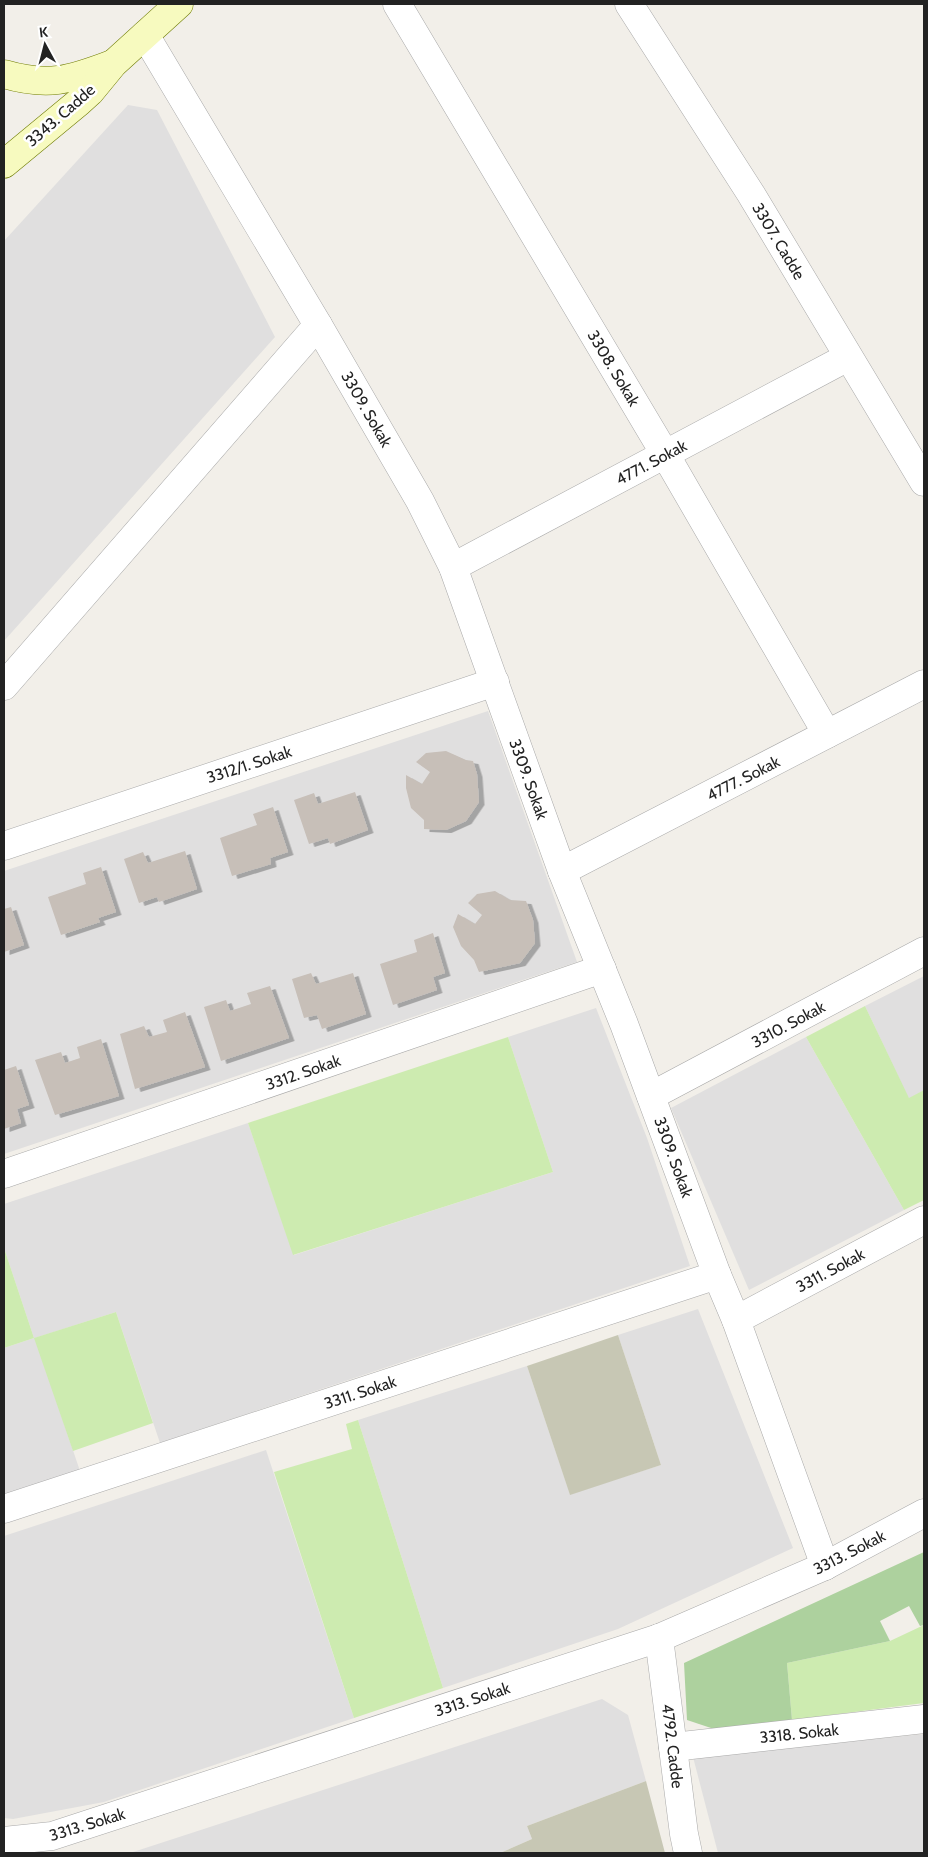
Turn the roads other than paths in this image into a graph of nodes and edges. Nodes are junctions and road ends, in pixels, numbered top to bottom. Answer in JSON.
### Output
{"nodes":[{"id":1,"x":179,"y":4,"type":"edge"},
{"id":2,"x":397,"y":4,"type":"edge"},
{"id":3,"x":628,"y":4,"type":"edge"},
{"id":4,"x":145,"y":35,"type":"junction"},
{"id":5,"x":113,"y":64,"type":"junction"},
{"id":6,"x":4,"y":74,"type":"edge"},
{"id":7,"x":4,"y":164,"type":"edge"},
{"id":8,"x":318,"y":324,"type":"junction"},
{"id":9,"x":848,"y":357,"type":"junction"},
{"id":10,"x":665,"y":454,"type":"junction"},
{"id":11,"x":924,"y":482,"type":"edge"},
{"id":12,"x":453,"y":567,"type":"junction"},
{"id":13,"x":495,"y":682,"type":"junction"},
{"id":14,"x":924,"y":684,"type":"edge"},
{"id":15,"x":4,"y":686,"type":"edge"},
{"id":16,"x":827,"y":734,"type":"junction"},
{"id":17,"x":4,"y":846,"type":"edge"},
{"id":18,"x":562,"y":871,"type":"junction"},
{"id":19,"x":924,"y":952,"type":"edge"},
{"id":20,"x":602,"y":970,"type":"junction"},
{"id":21,"x":651,"y":1096,"type":"junction"},
{"id":22,"x":4,"y":1174,"type":"edge"},
{"id":23,"x":924,"y":1220,"type":"edge"},
{"id":24,"x":717,"y":1275,"type":"junction"},
{"id":25,"x":736,"y":1320,"type":"junction"},
{"id":26,"x":4,"y":1509,"type":"edge"},
{"id":27,"x":924,"y":1513,"type":"edge"},
{"id":28,"x":825,"y":1566,"type":"junction"},
{"id":29,"x":659,"y":1638,"type":"junction"},
{"id":30,"x":924,"y":1719,"type":"edge"},
{"id":31,"x":673,"y":1746,"type":"junction"},
{"id":32,"x":16,"y":1845,"type":"edge"},
{"id":33,"x":56,"y":1845,"type":"edge"},
{"id":34,"x":688,"y":1853,"type":"edge"}],
"edges":[{"from":1,"to":4,"type":"street","name":"3343. Cadde"},
{"from":2,"to":10,"type":"street","name":"3308. Sokak"},
{"from":3,"to":9,"type":"street","name":"3307. Cadde"},
{"from":4,"to":5,"type":"street","name":"3343. Cadde"},
{"from":4,"to":8,"type":"street","name":"3309. Sokak"},
{"from":5,"to":6,"type":"street","name":"3343. Cadde"},
{"from":5,"to":7,"type":"street","name":"3343. Cadde"},
{"from":8,"to":12,"type":"street","name":"3309. Sokak"},
{"from":8,"to":15,"type":"street"},
{"from":9,"to":10,"type":"street","name":"4771. Sokak"},
{"from":9,"to":11,"type":"street","name":"3307. Cadde"},
{"from":10,"to":12,"type":"street","name":"4771. Sokak"},
{"from":10,"to":16,"type":"street","name":"3308. Sokak"},
{"from":12,"to":13,"type":"street","name":"3309. Sokak"},
{"from":13,"to":17,"type":"street","name":"3312/1. Sokak"},
{"from":13,"to":18,"type":"street","name":"3309. Sokak"},
{"from":14,"to":16,"type":"street","name":"4777. Sokak"},
{"from":16,"to":18,"type":"street","name":"4777. Sokak"},
{"from":18,"to":20,"type":"street","name":"3309. Sokak"},
{"from":19,"to":21,"type":"street","name":"3310. Sokak"},
{"from":20,"to":21,"type":"street","name":"3309. Sokak"},
{"from":20,"to":22,"type":"street","name":"3312. Sokak"},
{"from":21,"to":24,"type":"street","name":"3309. Sokak"},
{"from":23,"to":25,"type":"street","name":"3311. Sokak"},
{"from":24,"to":25,"type":"street","name":"3309. Sokak"},
{"from":24,"to":26,"type":"street","name":"3311. Sokak"},
{"from":25,"to":28,"type":"street","name":"3309. Sokak"},
{"from":27,"to":28,"type":"street","name":"3313. Sokak"},
{"from":28,"to":29,"type":"street","name":"3313. Sokak"},
{"from":29,"to":31,"type":"street","name":"4792. Cadde"},
{"from":29,"to":33,"type":"street","name":"3313. Sokak"},
{"from":30,"to":31,"type":"street","name":"3318. Sokak"},
{"from":31,"to":34,"type":"street","name":"4792. Cadde"},
{"from":32,"to":33,"type":"street","name":"3313. Sokak"}]}
